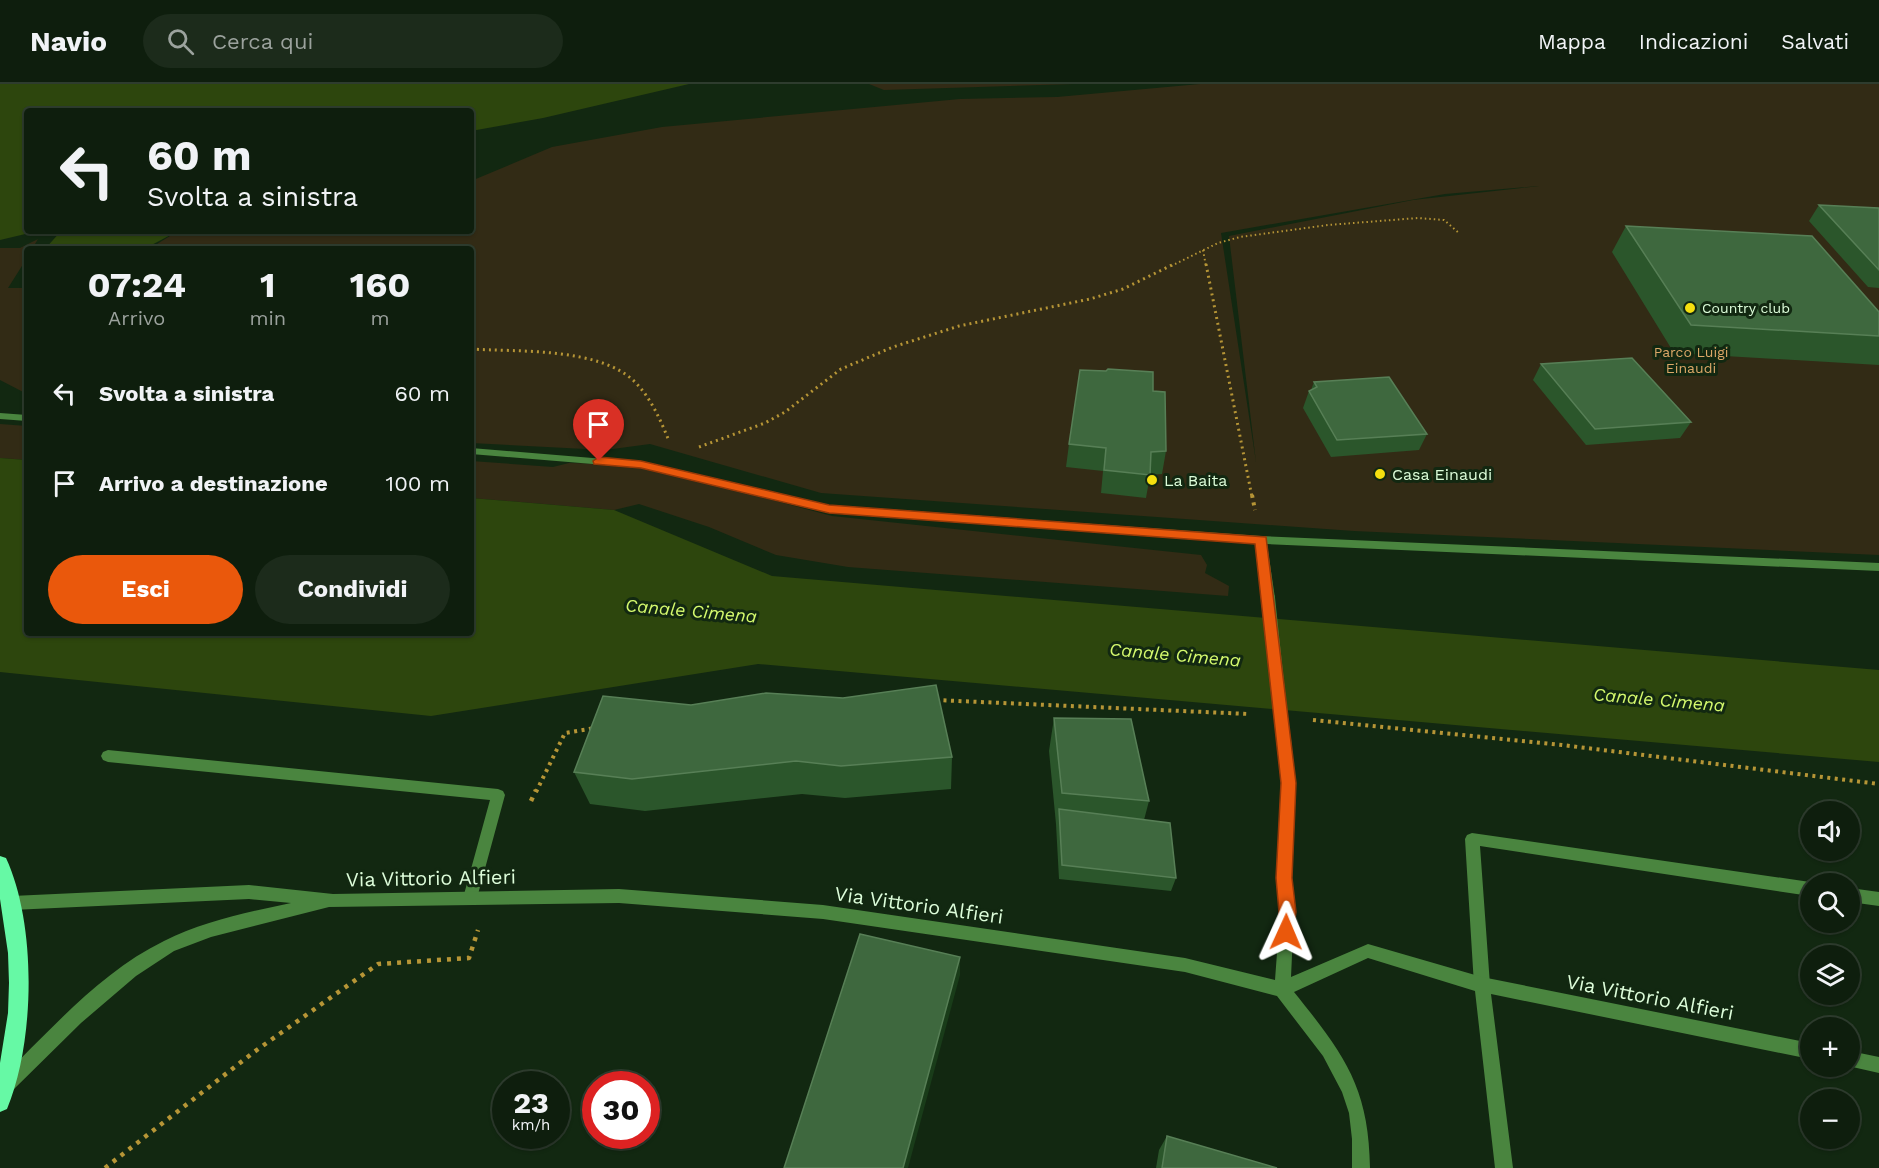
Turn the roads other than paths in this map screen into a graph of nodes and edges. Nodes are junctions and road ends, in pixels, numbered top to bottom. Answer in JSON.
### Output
{"nodes":[{"id":1,"x":0,"y":416,"type":"edge"},
{"id":2,"x":24,"y":418,"type":"edge"},
{"id":3,"x":474,"y":451,"type":"edge"},
{"id":4,"x":1261,"y":540,"type":"junction"},
{"id":5,"x":1879,"y":567,"type":"edge"},
{"id":6,"x":108,"y":756,"type":"dead end"},
{"id":7,"x":0,"y":864,"type":"edge"},
{"id":8,"x":1800,"y":888,"type":"edge"},
{"id":9,"x":1860,"y":896,"type":"edge"},
{"id":10,"x":470,"y":898,"type":"junction"},
{"id":11,"x":1879,"y":899,"type":"edge"},
{"id":12,"x":333,"y":901,"type":"junction"},
{"id":13,"x":12,"y":903,"type":"junction"},
{"id":14,"x":1482,"y":985,"type":"junction"},
{"id":15,"x":1282,"y":989,"type":"junction"},
{"id":16,"x":1800,"y":1049,"type":"edge"},
{"id":17,"x":1860,"y":1061,"type":"edge"},
{"id":18,"x":1879,"y":1065,"type":"edge"},
{"id":19,"x":3,"y":1094,"type":"edge"},
{"id":20,"x":1361,"y":1168,"type":"edge"},
{"id":21,"x":1504,"y":1168,"type":"edge"}],
"edges":[{"from":1,"to":2,"type":"street"},
{"from":3,"to":4,"type":"street"},
{"from":4,"to":5,"type":"street"},
{"from":4,"to":15,"type":"street","bridge":true},
{"from":6,"to":10,"type":"street"},
{"from":7,"to":13,"type":"main road"},
{"from":8,"to":14,"type":"street"},
{"from":9,"to":11,"type":"street"},
{"from":10,"to":12,"type":"street","name":"Via Vittorio Alfieri"},
{"from":10,"to":15,"type":"street","name":"Via Vittorio Alfieri"},
{"from":12,"to":13,"type":"street","name":"Via Vittorio Alfieri"},
{"from":12,"to":19,"type":"street","name":"Via Vittorio Alfieri"},
{"from":13,"to":19,"type":"main road"},
{"from":14,"to":15,"type":"street","name":"Via Vittorio Alfieri"},
{"from":14,"to":16,"type":"street","name":"Via Vittorio Alfieri"},
{"from":14,"to":21,"type":"street"},
{"from":15,"to":20,"type":"street"},
{"from":17,"to":18,"type":"street"}]}
